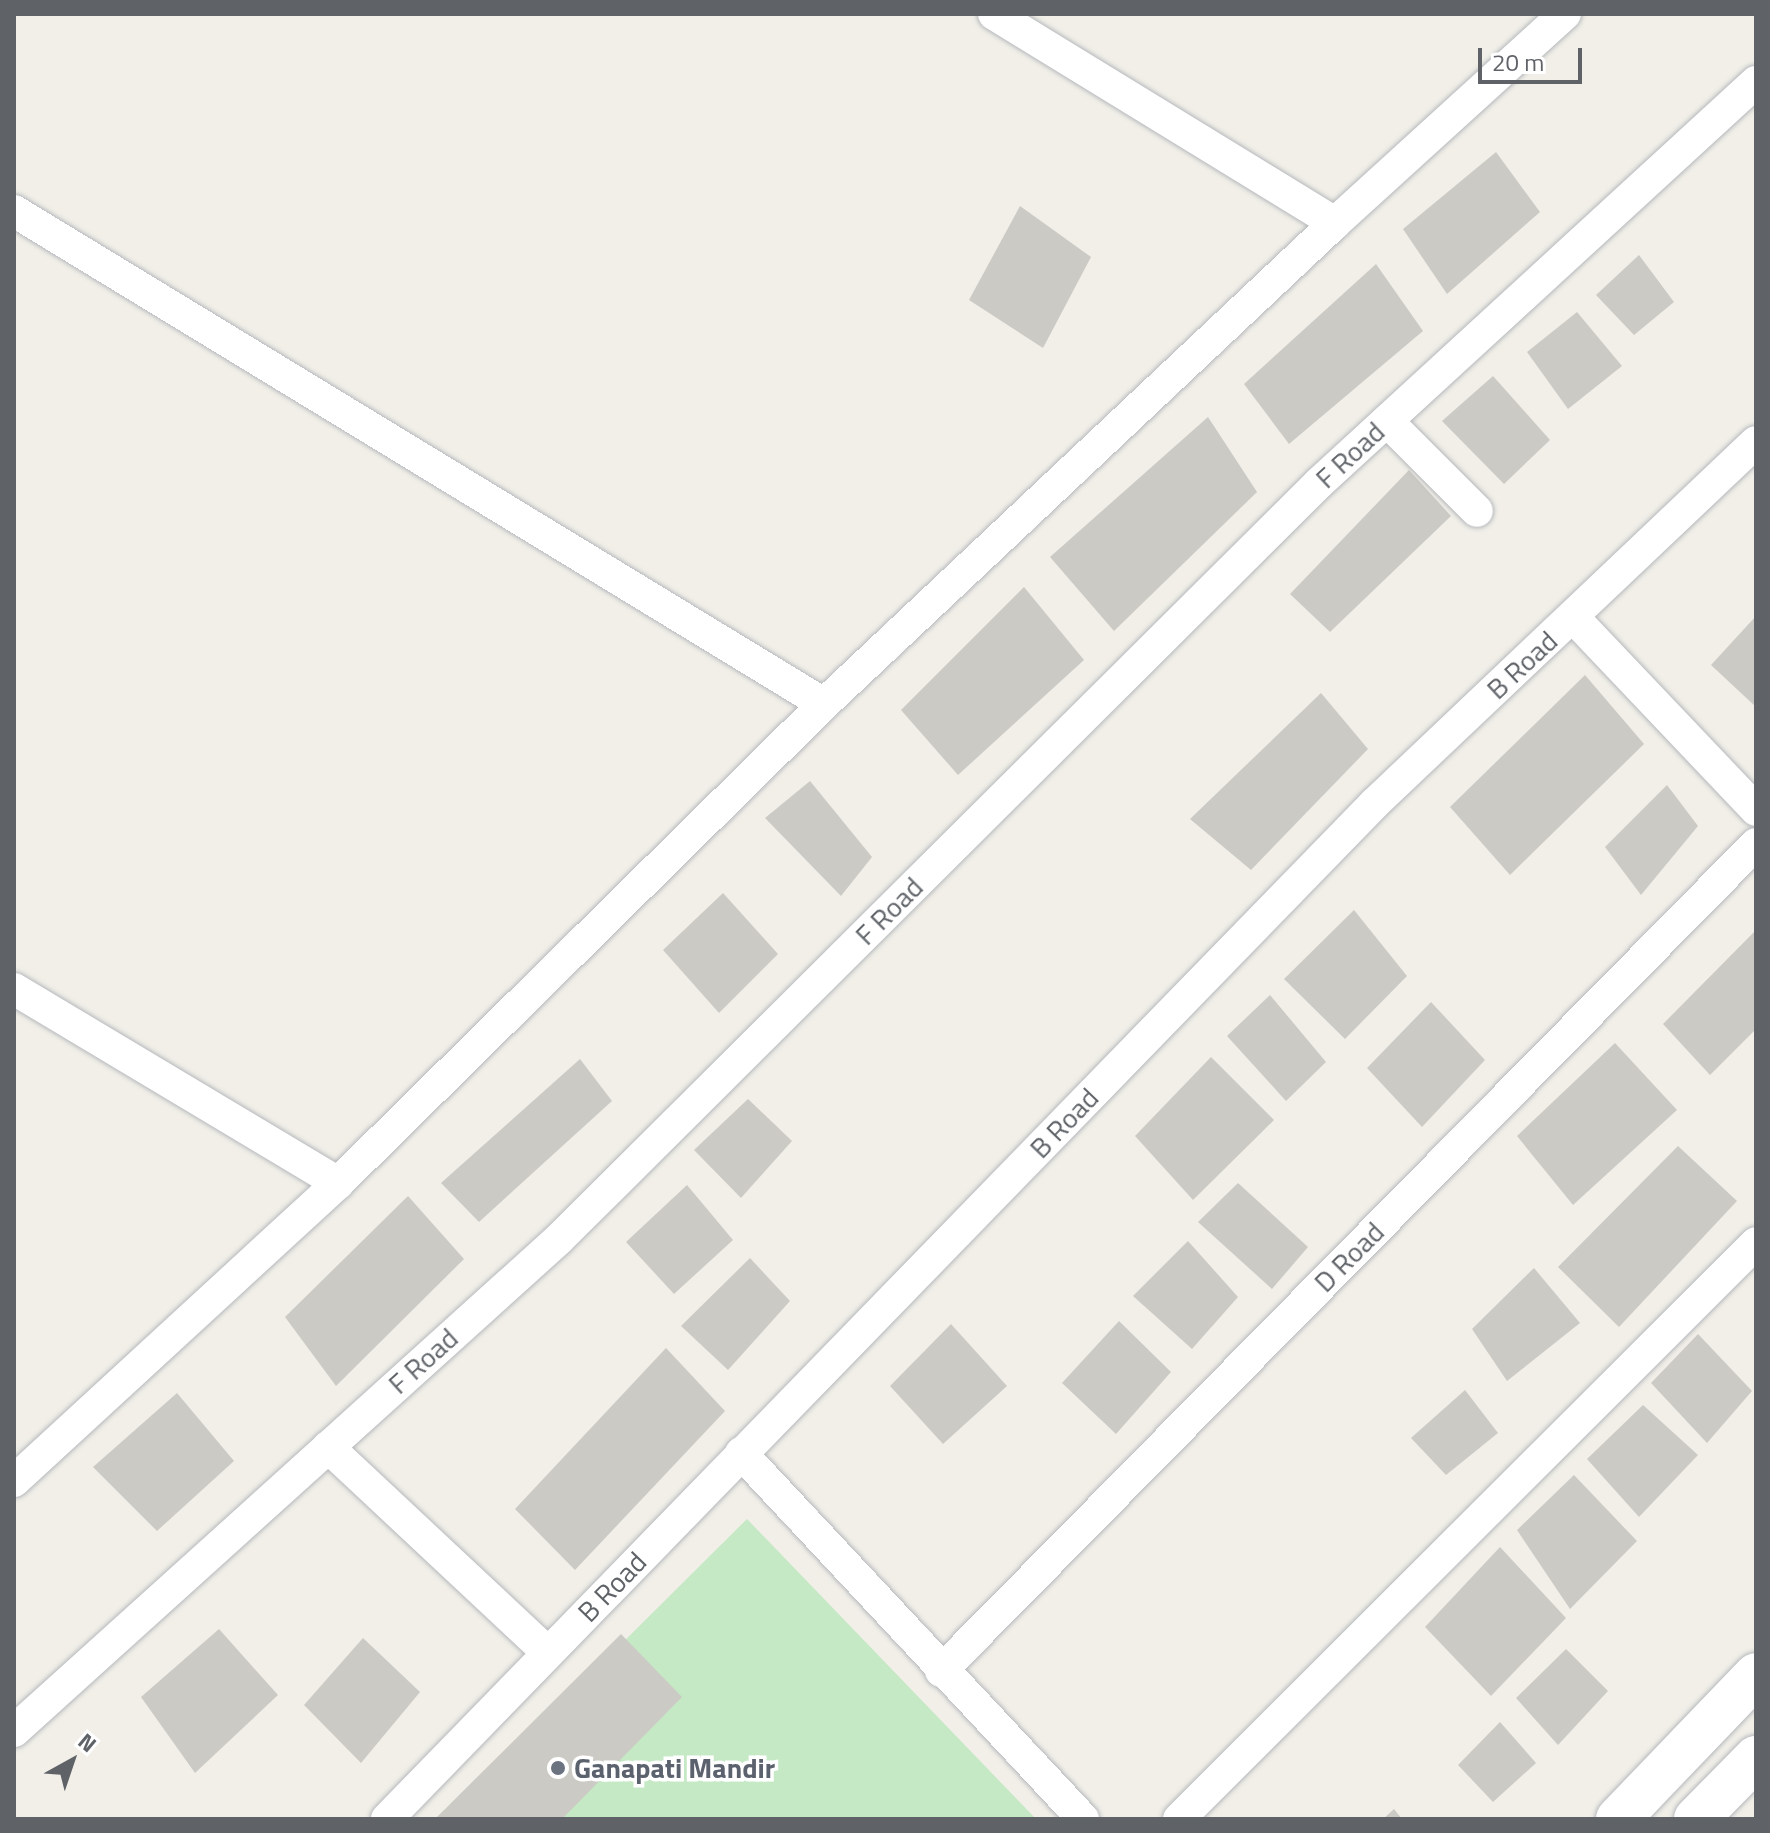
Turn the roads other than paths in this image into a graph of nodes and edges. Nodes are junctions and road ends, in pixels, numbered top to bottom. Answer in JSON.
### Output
{"nodes":[{"id":1,"x":994,"y":14,"type":"edge"},
{"id":2,"x":1565,"y":14,"type":"edge"},
{"id":3,"x":1756,"y":82,"type":"edge"},
{"id":4,"x":14,"y":211,"type":"edge"},
{"id":5,"x":1335,"y":223,"type":"junction"},
{"id":6,"x":1387,"y":421,"type":"junction"},
{"id":7,"x":1756,"y":442,"type":"edge"},
{"id":8,"x":1477,"y":511,"type":"dead end"},
{"id":9,"x":1573,"y":617,"type":"junction"},
{"id":10,"x":824,"y":704,"type":"junction"},
{"id":11,"x":1756,"y":810,"type":"edge"},
{"id":12,"x":1756,"y":844,"type":"edge"},
{"id":13,"x":14,"y":989,"type":"edge"},
{"id":14,"x":338,"y":1183,"type":"junction"},
{"id":15,"x":1756,"y":1243,"type":"edge"},
{"id":16,"x":328,"y":1447,"type":"junction"},
{"id":17,"x":741,"y":1453,"type":"junction"},
{"id":18,"x":14,"y":1481,"type":"edge"},
{"id":19,"x":548,"y":1653,"type":"junction"},
{"id":20,"x":941,"y":1671,"type":"junction"},
{"id":21,"x":1756,"y":1675,"type":"edge"},
{"id":22,"x":14,"y":1731,"type":"edge"},
{"id":23,"x":1756,"y":1758,"type":"edge"},
{"id":24,"x":387,"y":1819,"type":"edge"},
{"id":25,"x":1083,"y":1819,"type":"edge"},
{"id":26,"x":1179,"y":1819,"type":"edge"},
{"id":27,"x":1618,"y":1819,"type":"edge"},
{"id":28,"x":1696,"y":1819,"type":"edge"}],
"edges":[{"from":1,"to":5,"type":"street"},
{"from":2,"to":5,"type":"street"},
{"from":3,"to":6,"type":"street","name":"F Road"},
{"from":4,"to":10,"type":"street"},
{"from":5,"to":10,"type":"street"},
{"from":6,"to":8,"type":"street"},
{"from":6,"to":16,"type":"street","name":"F Road"},
{"from":7,"to":9,"type":"street","name":"B Road"},
{"from":9,"to":11,"type":"street"},
{"from":9,"to":17,"type":"street","name":"B Road"},
{"from":10,"to":14,"type":"street"},
{"from":12,"to":20,"type":"street","name":"D Road"},
{"from":13,"to":14,"type":"street"},
{"from":14,"to":18,"type":"street"},
{"from":15,"to":26,"type":"street"},
{"from":16,"to":19,"type":"street"},
{"from":16,"to":22,"type":"street","name":"F Road"},
{"from":17,"to":19,"type":"street","name":"B Road"},
{"from":17,"to":20,"type":"street"},
{"from":19,"to":24,"type":"street","name":"B Road"},
{"from":20,"to":25,"type":"street"},
{"from":21,"to":27,"type":"main road"},
{"from":23,"to":28,"type":"main road"}]}
